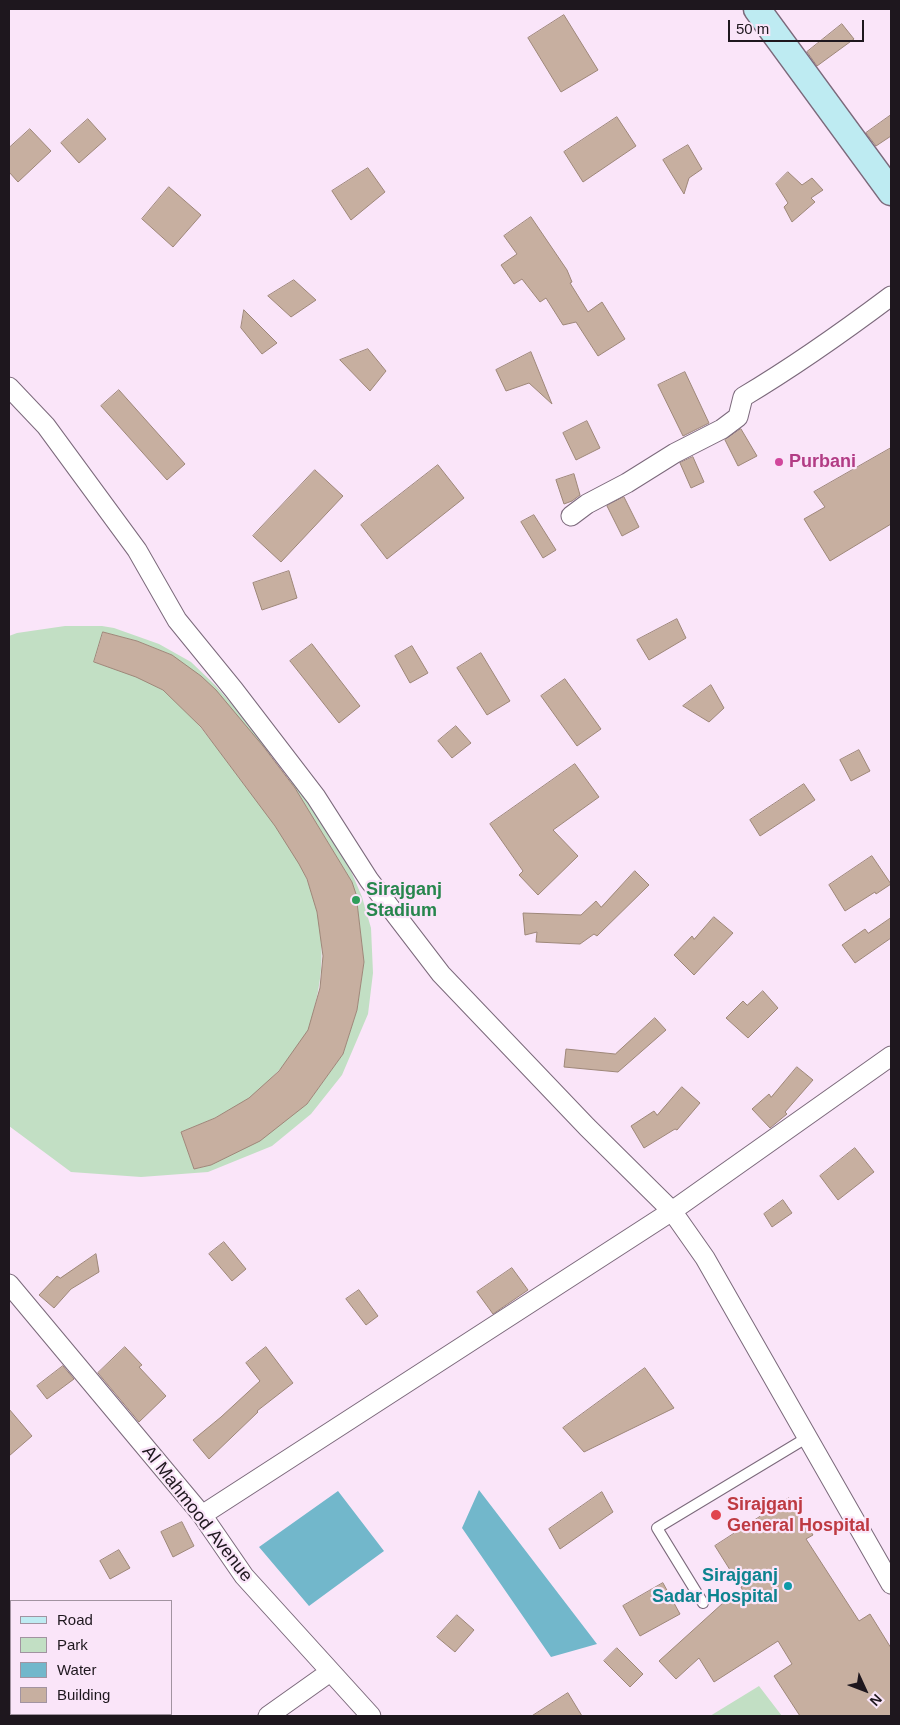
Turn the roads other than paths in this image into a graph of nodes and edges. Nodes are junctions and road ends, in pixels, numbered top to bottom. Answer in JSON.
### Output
{"nodes":[{"id":1,"x":757,"y":9,"type":"edge"},
{"id":2,"x":891,"y":192,"type":"edge"},
{"id":3,"x":891,"y":296,"type":"edge"},
{"id":4,"x":9,"y":387,"type":"edge"},
{"id":5,"x":571,"y":516,"type":"dead end"},
{"id":6,"x":891,"y":1056,"type":"edge"},
{"id":7,"x":672,"y":1211,"type":"junction"},
{"id":8,"x":9,"y":1284,"type":"edge"},
{"id":9,"x":808,"y":1437,"type":"junction"},
{"id":10,"x":202,"y":1515,"type":"junction"},
{"id":11,"x":891,"y":1584,"type":"edge"},
{"id":12,"x":703,"y":1603,"type":"dead end"},
{"id":13,"x":330,"y":1672,"type":"junction"},
{"id":14,"x":268,"y":1716,"type":"edge"},
{"id":15,"x":371,"y":1716,"type":"edge"}],
"edges":[{"from":1,"to":2,"type":"main road"},
{"from":3,"to":5,"type":"street"},
{"from":4,"to":7,"type":"street"},
{"from":6,"to":7,"type":"street"},
{"from":7,"to":9,"type":"street"},
{"from":7,"to":10,"type":"street"},
{"from":8,"to":10,"type":"street","name":"Al Mahmood Avenue"},
{"from":9,"to":11,"type":"street"},
{"from":9,"to":12,"type":"lane"},
{"from":10,"to":13,"type":"street","name":"Al Mahmood Avenue"},
{"from":13,"to":14,"type":"street"},
{"from":13,"to":15,"type":"street","name":"Al Mahmood Avenue"}]}
